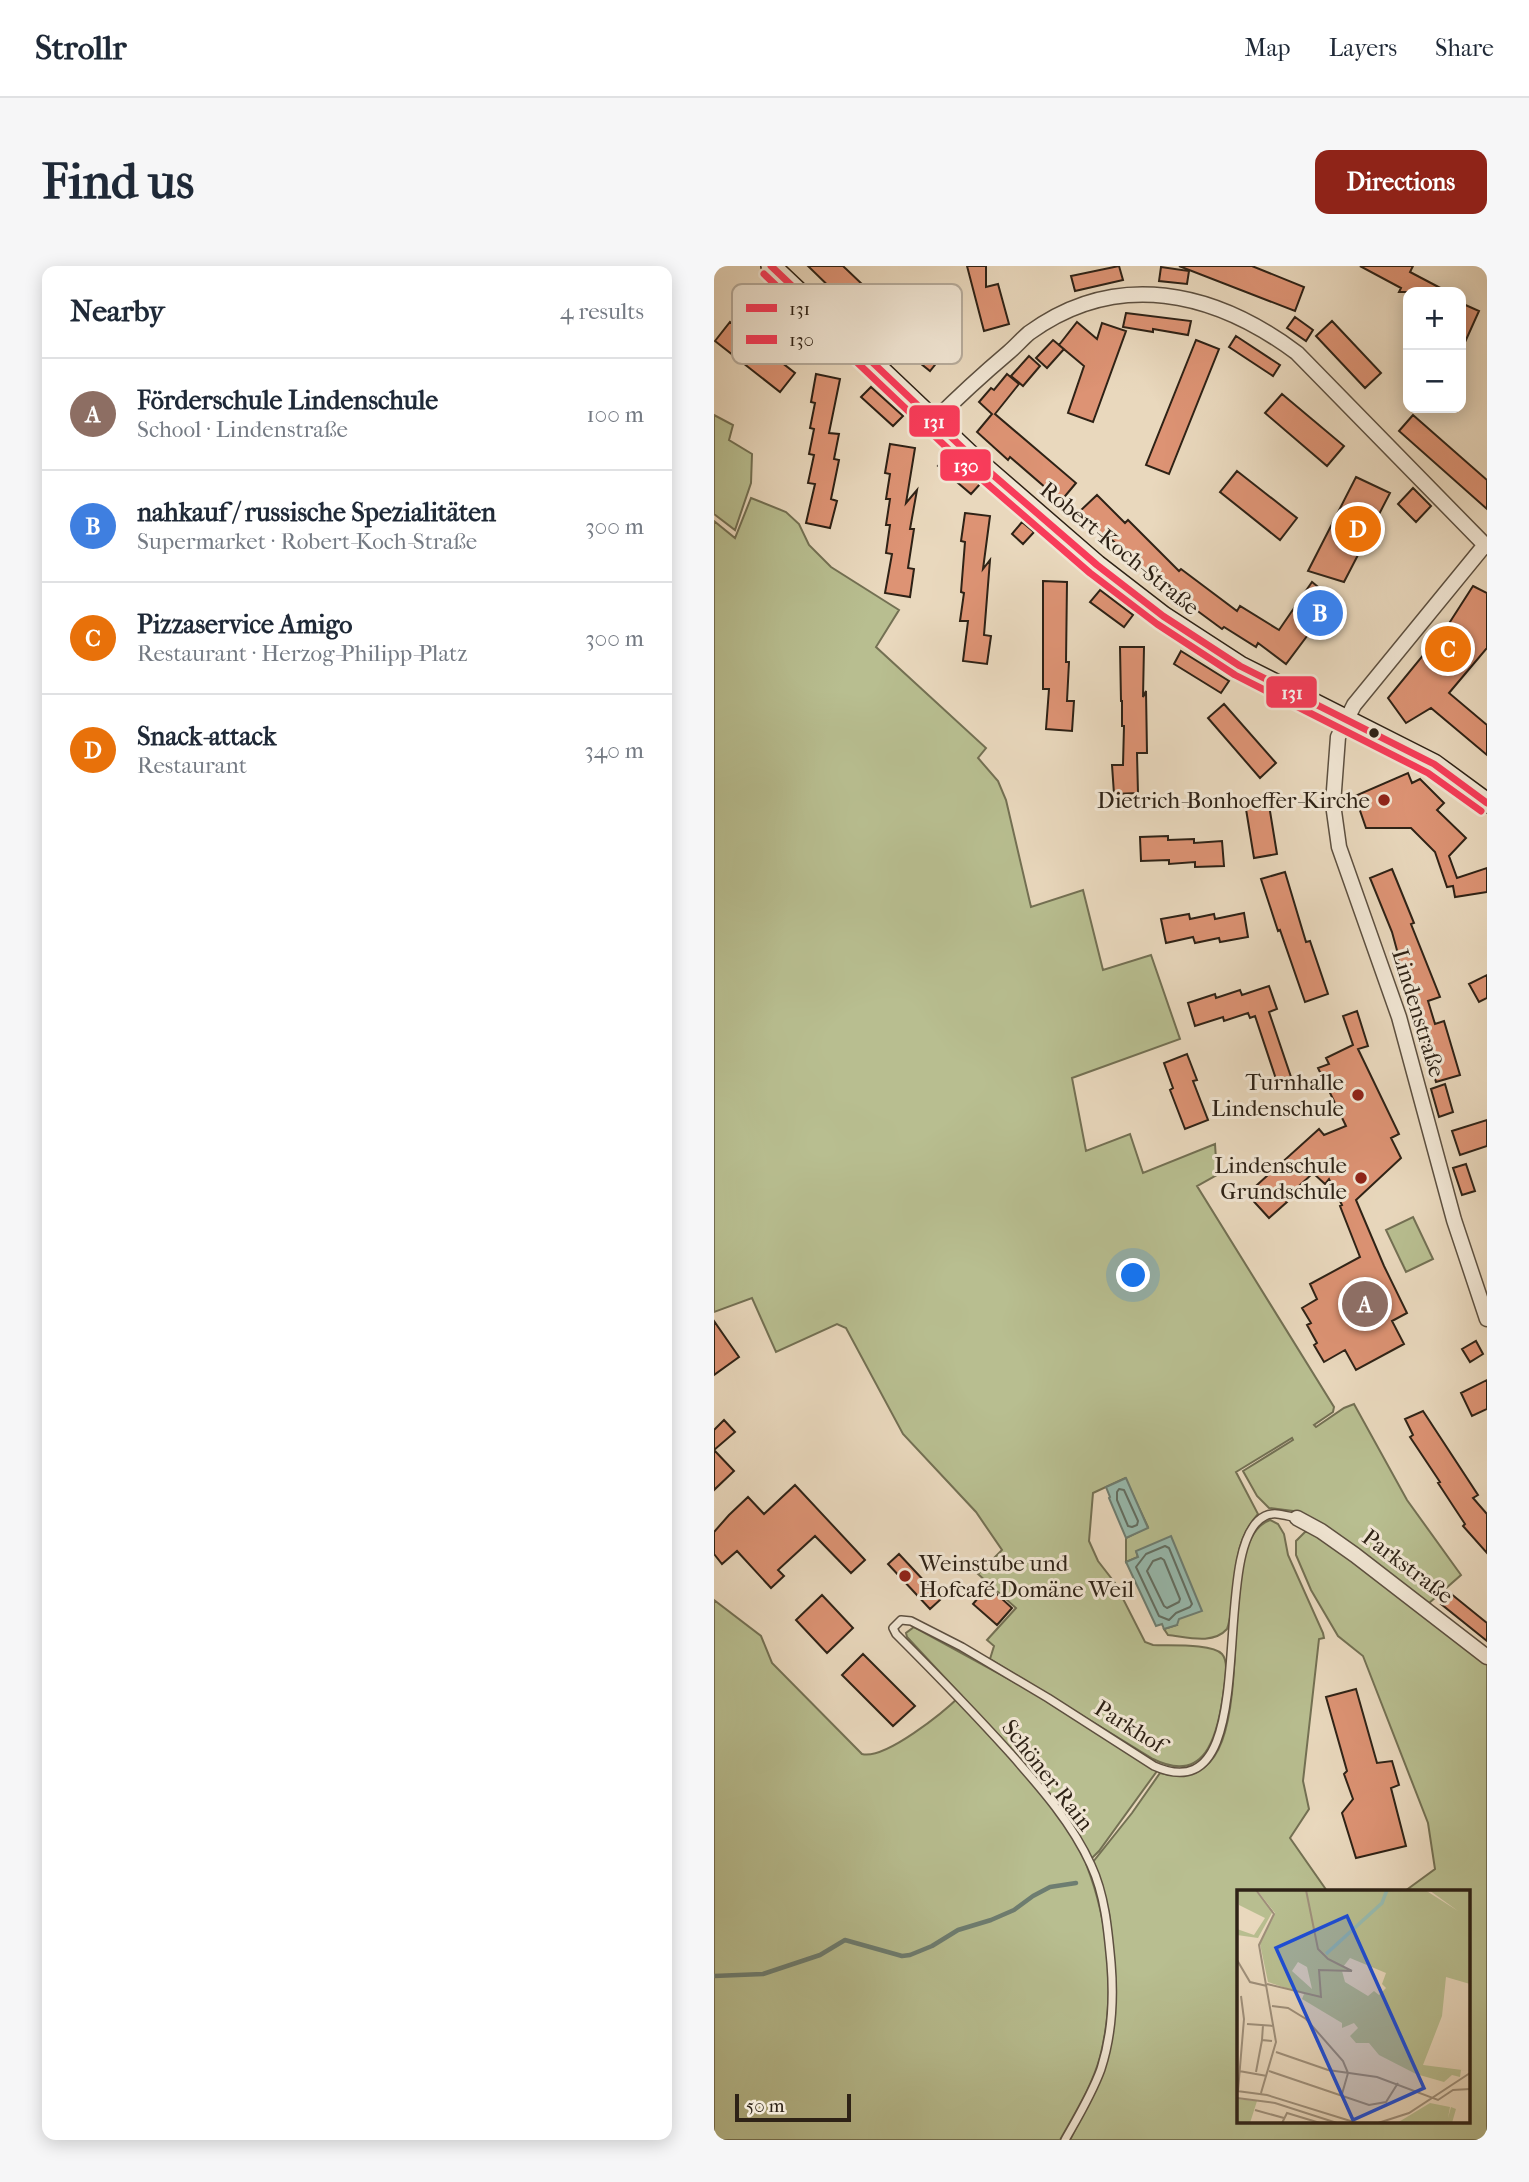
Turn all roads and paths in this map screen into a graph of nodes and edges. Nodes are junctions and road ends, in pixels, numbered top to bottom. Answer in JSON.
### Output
{"nodes":[{"id":1,"x":771,"y":266,"type":"edge"},
{"id":2,"x":790,"y":284,"type":"edge"},
{"id":3,"x":874,"y":364,"type":"edge"},
{"id":4,"x":934,"y":421,"type":"junction"},
{"id":5,"x":1485,"y":546,"type":"edge"},
{"id":6,"x":1346,"y":719,"type":"junction"},
{"id":7,"x":1487,"y":803,"type":"edge"},
{"id":8,"x":1487,"y":1319,"type":"edge"},
{"id":9,"x":1297,"y":1518,"type":"joint"},
{"id":10,"x":894,"y":1626,"type":"joint"},
{"id":11,"x":1487,"y":1657,"type":"edge"},
{"id":12,"x":1065,"y":2140,"type":"edge"}],
"edges":[{"from":1,"to":2,"type":"street","name":"Robert-Koch-Straße"},
{"from":3,"to":4,"type":"street","name":"Robert-Koch-Straße"},
{"from":4,"to":5,"type":"street"},
{"from":4,"to":6,"type":"street","name":"Robert-Koch-Straße"},
{"from":5,"to":6,"type":"street","name":"Lindenstraße"},
{"from":6,"to":7,"type":"street","name":"Robert-Koch-Straße"},
{"from":6,"to":8,"type":"street","name":"Lindenstraße"},
{"from":9,"to":10,"type":"lane","name":"Parkhof"},
{"from":9,"to":11,"type":"street","name":"Parkstraße"},
{"from":10,"to":12,"type":"lane","name":"Schöner Rain"}]}
